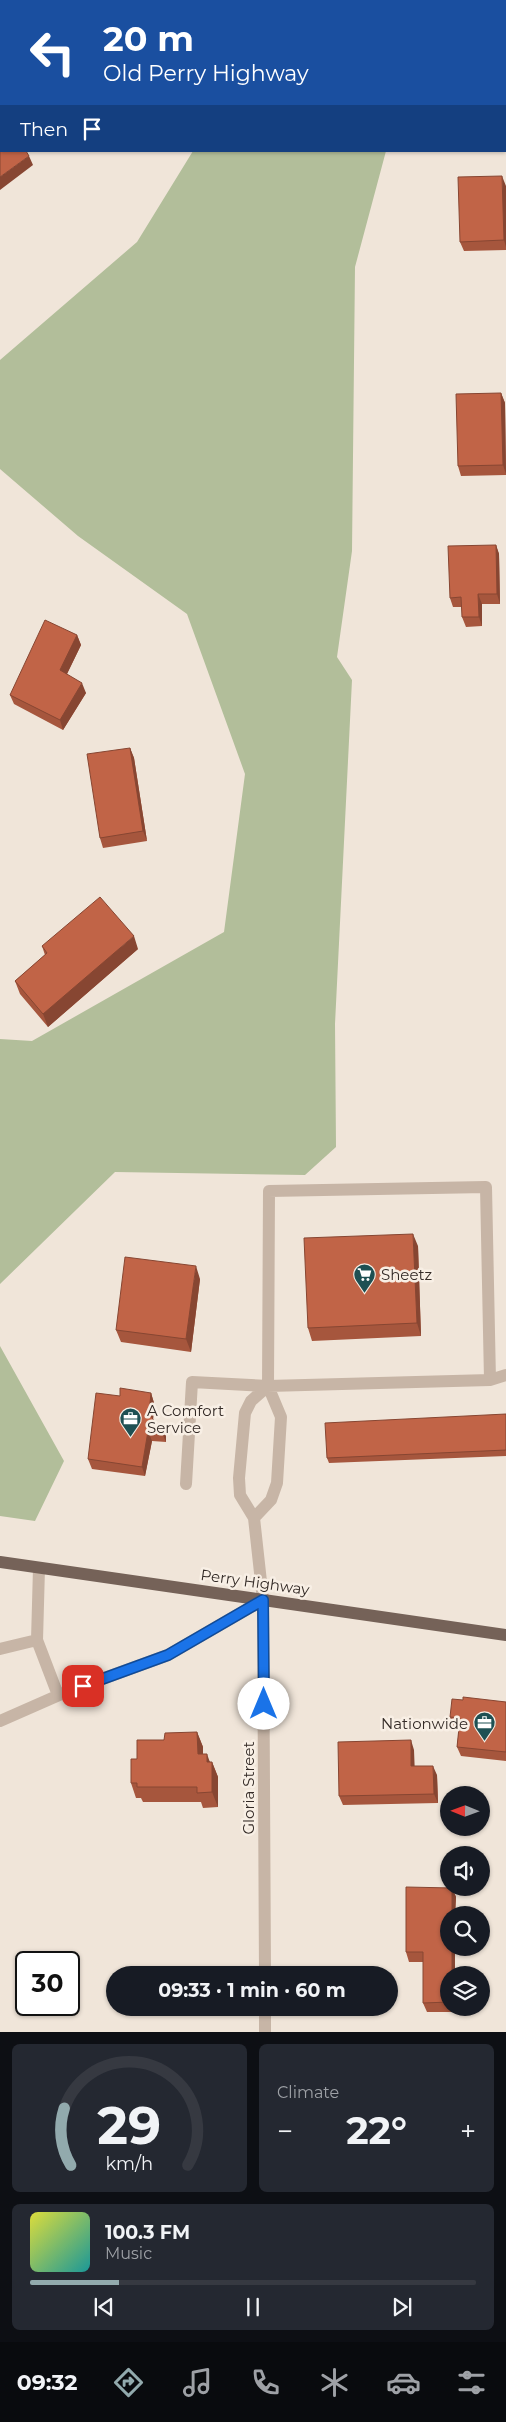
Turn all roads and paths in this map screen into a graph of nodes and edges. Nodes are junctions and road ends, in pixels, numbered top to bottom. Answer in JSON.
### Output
{"nodes":[{"id":1,"x":506,"y":1375,"type":"edge"},
{"id":2,"x":490,"y":1380,"type":"junction"},
{"id":3,"x":268,"y":1386,"type":"junction"},
{"id":4,"x":186,"y":1484,"type":"dead end"},
{"id":5,"x":254,"y":1518,"type":"junction"},
{"id":6,"x":0,"y":1562,"type":"edge"},
{"id":7,"x":39,"y":1568,"type":"junction"},
{"id":8,"x":263,"y":1600,"type":"junction"},
{"id":9,"x":506,"y":1635,"type":"edge"},
{"id":10,"x":37,"y":1640,"type":"junction"},
{"id":11,"x":0,"y":1649,"type":"edge"},
{"id":12,"x":58,"y":1696,"type":"junction"},
{"id":13,"x":0,"y":1721,"type":"edge"},
{"id":14,"x":265,"y":1966,"type":"edge"},
{"id":15,"x":265,"y":2016,"type":"edge"},
{"id":16,"x":265,"y":2032,"type":"edge"}],
"edges":[{"from":1,"to":2,"type":"street"},
{"from":2,"to":3,"type":"street"},
{"from":2,"to":3,"type":"street"},
{"from":3,"to":4,"type":"street"},
{"from":3,"to":5,"type":"street"},
{"from":3,"to":5,"type":"street"},
{"from":5,"to":8,"type":"street","name":"Gloria Street"},
{"from":6,"to":7,"type":"main road","name":"Perry Highway"},
{"from":7,"to":8,"type":"main road","name":"Perry Highway"},
{"from":7,"to":10,"type":"street"},
{"from":8,"to":9,"type":"main road","name":"Perry Highway"},
{"from":8,"to":12,"type":"street"},
{"from":8,"to":14,"type":"street","name":"Gloria Street"},
{"from":10,"to":11,"type":"street"},
{"from":10,"to":12,"type":"street"},
{"from":12,"to":13,"type":"street"},
{"from":15,"to":16,"type":"street"}]}
